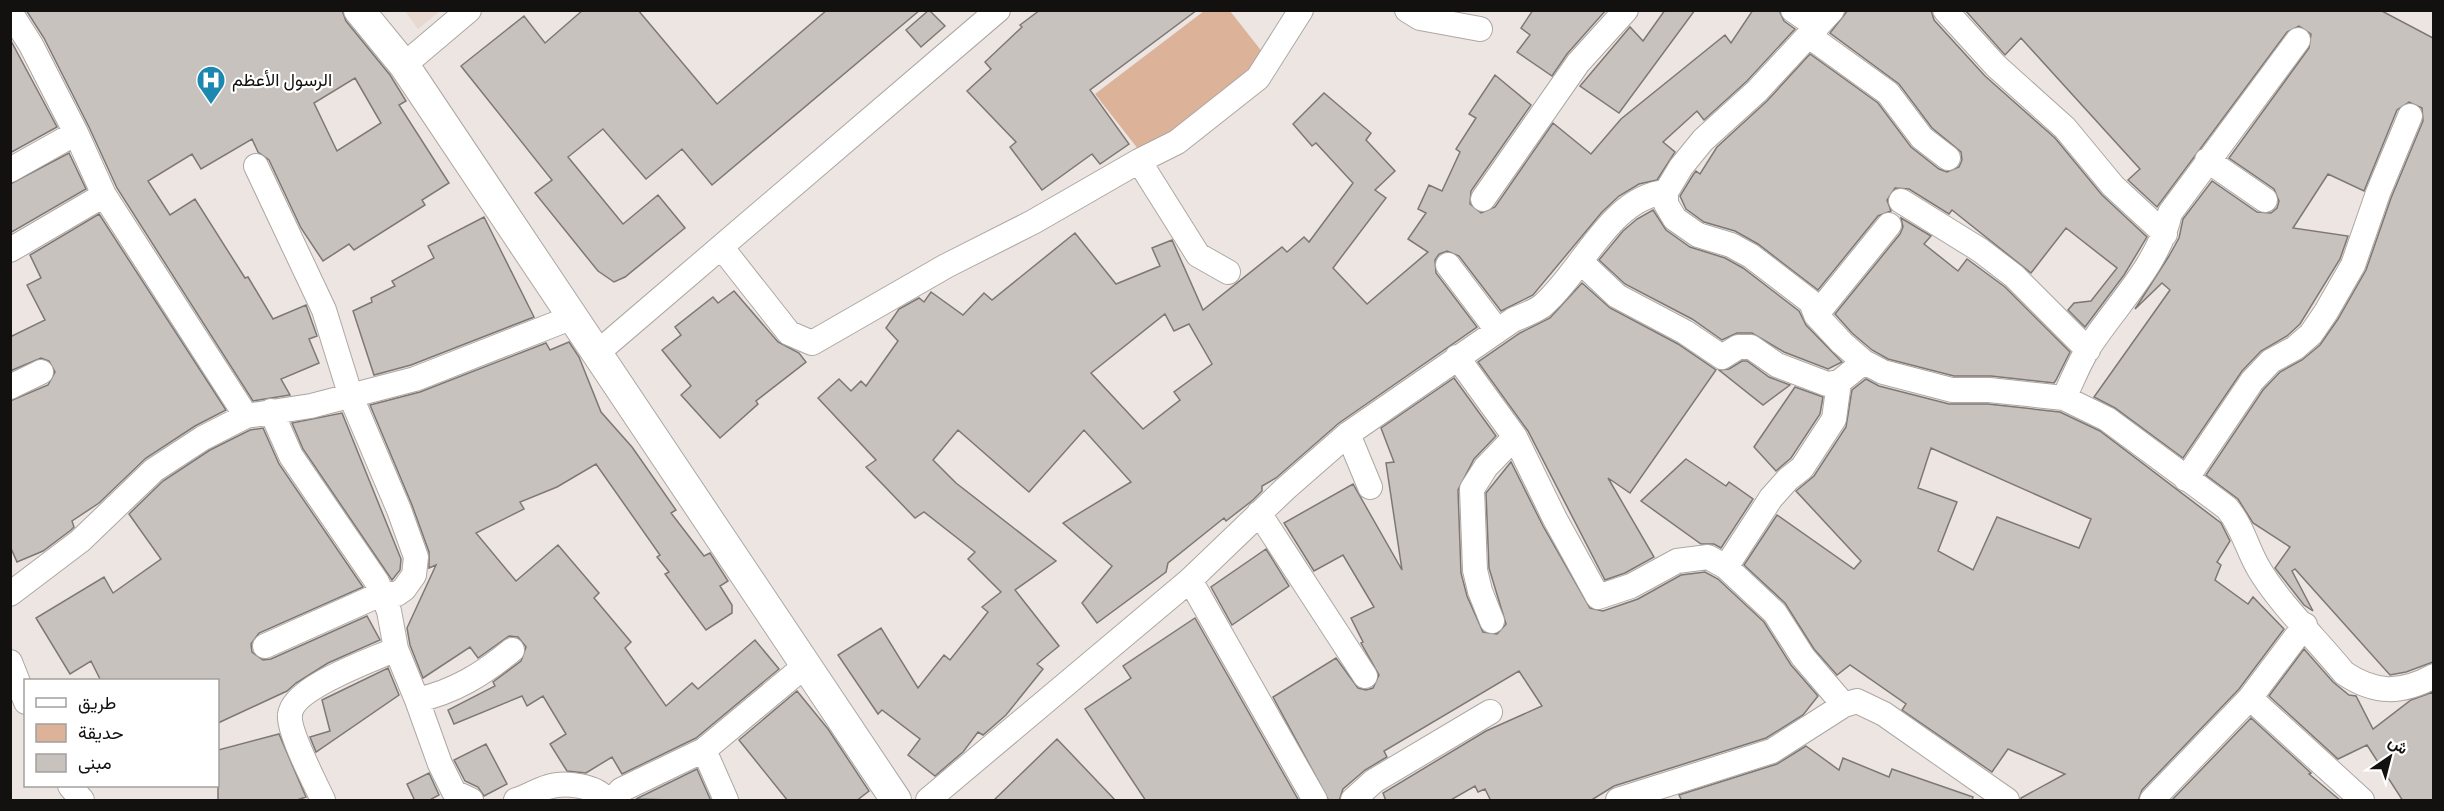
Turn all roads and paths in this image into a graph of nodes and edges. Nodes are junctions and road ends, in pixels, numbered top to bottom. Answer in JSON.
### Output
{"nodes":[{"id":1,"x":359,"y":10,"type":"edge"},
{"id":2,"x":375,"y":10,"type":"edge"},
{"id":3,"x":469,"y":10,"type":"edge"},
{"id":4,"x":998,"y":10,"type":"edge"},
{"id":5,"x":1301,"y":10,"type":"edge"},
{"id":6,"x":1407,"y":10,"type":"edge"},
{"id":7,"x":1626,"y":10,"type":"edge"},
{"id":8,"x":1793,"y":10,"type":"edge"},
{"id":9,"x":1945,"y":10,"type":"edge"},
{"id":10,"x":10,"y":12,"type":"edge"},
{"id":11,"x":1819,"y":24,"type":"edge"},
{"id":12,"x":1479,"y":29,"type":"dead end"},
{"id":13,"x":2298,"y":40,"type":"dead end"},
{"id":14,"x":403,"y":63,"type":"junction"},
{"id":15,"x":2410,"y":116,"type":"dead end"},
{"id":16,"x":76,"y":133,"type":"junction"},
{"id":17,"x":1948,"y":158,"type":"dead end"},
{"id":18,"x":2207,"y":160,"type":"junction"},
{"id":19,"x":1139,"y":161,"type":"junction"},
{"id":20,"x":256,"y":166,"type":"dead end"},
{"id":21,"x":10,"y":170,"type":"edge"},
{"id":22,"x":1666,"y":192,"type":"junction"},
{"id":23,"x":104,"y":195,"type":"junction"},
{"id":24,"x":1483,"y":199,"type":"dead end"},
{"id":25,"x":2265,"y":200,"type":"dead end"},
{"id":26,"x":1901,"y":201,"type":"dead end"},
{"id":27,"x":1889,"y":225,"type":"dead end"},
{"id":28,"x":2165,"y":234,"type":"junction"},
{"id":29,"x":722,"y":248,"type":"junction"},
{"id":30,"x":10,"y":250,"type":"edge"},
{"id":31,"x":1581,"y":262,"type":"junction"},
{"id":32,"x":1448,"y":265,"type":"dead end"},
{"id":33,"x":1228,"y":272,"type":"dead end"},
{"id":34,"x":1816,"y":315,"type":"junction"},
{"id":35,"x":573,"y":317,"type":"junction"},
{"id":36,"x":1497,"y":330,"type":"junction"},
{"id":37,"x":2088,"y":350,"type":"junction"},
{"id":38,"x":597,"y":353,"type":"junction"},
{"id":39,"x":1457,"y":357,"type":"junction"},
{"id":40,"x":1864,"y":362,"type":"junction"},
{"id":41,"x":41,"y":372,"type":"dead end"},
{"id":42,"x":1839,"y":382,"type":"junction"},
{"id":43,"x":10,"y":387,"type":"edge"},
{"id":44,"x":351,"y":397,"type":"junction"},
{"id":45,"x":2064,"y":398,"type":"junction"},
{"id":46,"x":271,"y":411,"type":"junction"},
{"id":47,"x":246,"y":416,"type":"junction"},
{"id":48,"x":1348,"y":434,"type":"junction"},
{"id":49,"x":1515,"y":437,"type":"junction"},
{"id":50,"x":2186,"y":479,"type":"junction"},
{"id":51,"x":1370,"y":487,"type":"dead end"},
{"id":52,"x":1259,"y":513,"type":"junction"},
{"id":53,"x":1726,"y":567,"type":"junction"},
{"id":54,"x":1190,"y":580,"type":"junction"},
{"id":55,"x":10,"y":594,"type":"edge"},
{"id":56,"x":381,"y":594,"type":"junction"},
{"id":57,"x":1492,"y":621,"type":"dead end"},
{"id":58,"x":2305,"y":625,"type":"junction"},
{"id":59,"x":265,"y":646,"type":"dead end"},
{"id":60,"x":396,"y":649,"type":"junction"},
{"id":61,"x":512,"y":650,"type":"dead end"},
{"id":62,"x":10,"y":662,"type":"edge"},
{"id":63,"x":806,"y":665,"type":"junction"},
{"id":64,"x":1365,"y":676,"type":"dead end"},
{"id":65,"x":2433,"y":676,"type":"edge"},
{"id":66,"x":24,"y":697,"type":"edge"},
{"id":67,"x":2250,"y":698,"type":"junction"},
{"id":68,"x":417,"y":700,"type":"junction"},
{"id":69,"x":1844,"y":705,"type":"junction"},
{"id":70,"x":1490,"y":711,"type":"dead end"},
{"id":71,"x":704,"y":750,"type":"junction"},
{"id":72,"x":71,"y":787,"type":"edge"},
{"id":73,"x":82,"y":801,"type":"edge"},
{"id":74,"x":323,"y":801,"type":"edge"},
{"id":75,"x":471,"y":801,"type":"edge"},
{"id":76,"x":516,"y":801,"type":"edge"},
{"id":77,"x":606,"y":801,"type":"edge"},
{"id":78,"x":612,"y":801,"type":"edge"},
{"id":79,"x":726,"y":801,"type":"edge"},
{"id":80,"x":896,"y":801,"type":"edge"},
{"id":81,"x":928,"y":801,"type":"edge"},
{"id":82,"x":1315,"y":801,"type":"edge"},
{"id":83,"x":1353,"y":801,"type":"edge"},
{"id":84,"x":1618,"y":801,"type":"edge"},
{"id":85,"x":2007,"y":801,"type":"edge"},
{"id":86,"x":2151,"y":801,"type":"edge"},
{"id":87,"x":2362,"y":801,"type":"edge"}],
"edges":[{"from":1,"to":14,"type":"street"},
{"from":2,"to":14,"type":"street"},
{"from":3,"to":14,"type":"street"},
{"from":4,"to":29,"type":"street"},
{"from":5,"to":19,"type":"street"},
{"from":6,"to":12,"type":"street"},
{"from":7,"to":24,"type":"street"},
{"from":8,"to":11,"type":"street"},
{"from":9,"to":28,"type":"street"},
{"from":10,"to":16,"type":"street"},
{"from":11,"to":17,"type":"street"},
{"from":11,"to":22,"type":"street"},
{"from":13,"to":18,"type":"street"},
{"from":14,"to":35,"type":"street"},
{"from":15,"to":50,"type":"street"},
{"from":16,"to":21,"type":"street"},
{"from":16,"to":23,"type":"street"},
{"from":18,"to":25,"type":"street"},
{"from":18,"to":28,"type":"street"},
{"from":19,"to":29,"type":"street"},
{"from":19,"to":33,"type":"street"},
{"from":20,"to":44,"type":"street"},
{"from":22,"to":31,"type":"street"},
{"from":22,"to":34,"type":"street"},
{"from":23,"to":30,"type":"street"},
{"from":23,"to":47,"type":"street"},
{"from":26,"to":37,"type":"street"},
{"from":27,"to":34,"type":"street"},
{"from":28,"to":37,"type":"street"},
{"from":29,"to":38,"type":"street"},
{"from":31,"to":36,"type":"street"},
{"from":31,"to":42,"type":"street"},
{"from":32,"to":36,"type":"street"},
{"from":34,"to":40,"type":"street"},
{"from":35,"to":38,"type":"street"},
{"from":35,"to":44,"type":"street"},
{"from":36,"to":39,"type":"street"},
{"from":37,"to":45,"type":"street"},
{"from":38,"to":63,"type":"street"},
{"from":39,"to":48,"type":"street"},
{"from":39,"to":49,"type":"street"},
{"from":40,"to":42,"type":"street"},
{"from":40,"to":45,"type":"street"},
{"from":41,"to":43,"type":"street"},
{"from":42,"to":53,"type":"street"},
{"from":44,"to":46,"type":"street"},
{"from":44,"to":56,"type":"street"},
{"from":45,"to":50,"type":"street"},
{"from":46,"to":47,"type":"street"},
{"from":46,"to":56,"type":"street"},
{"from":47,"to":55,"type":"street"},
{"from":48,"to":51,"type":"street"},
{"from":48,"to":52,"type":"street"},
{"from":49,"to":53,"type":"street"},
{"from":49,"to":57,"type":"street"},
{"from":50,"to":58,"type":"street"},
{"from":52,"to":54,"type":"street"},
{"from":52,"to":64,"type":"street"},
{"from":53,"to":69,"type":"street"},
{"from":54,"to":81,"type":"street"},
{"from":54,"to":82,"type":"street"},
{"from":56,"to":59,"type":"street"},
{"from":56,"to":60,"type":"street"},
{"from":58,"to":65,"type":"street"},
{"from":58,"to":67,"type":"street"},
{"from":60,"to":68,"type":"street"},
{"from":60,"to":74,"type":"street"},
{"from":61,"to":68,"type":"street"},
{"from":62,"to":66,"type":"street"},
{"from":63,"to":71,"type":"street"},
{"from":63,"to":80,"type":"street"},
{"from":67,"to":86,"type":"street"},
{"from":67,"to":87,"type":"street"},
{"from":68,"to":75,"type":"street"},
{"from":69,"to":84,"type":"street"},
{"from":69,"to":85,"type":"street"},
{"from":70,"to":83,"type":"street"},
{"from":71,"to":78,"type":"street"},
{"from":71,"to":79,"type":"street"},
{"from":72,"to":73,"type":"street"},
{"from":76,"to":77,"type":"street"}]}
